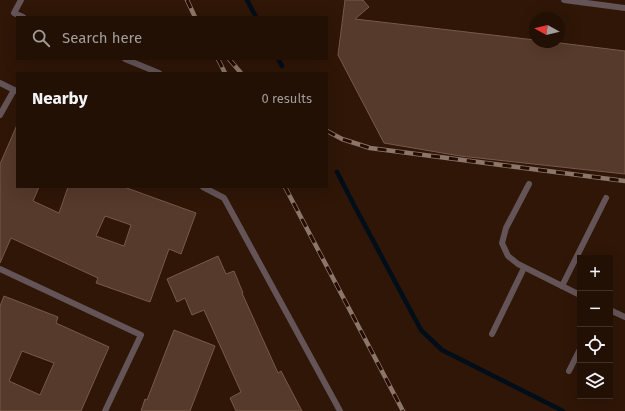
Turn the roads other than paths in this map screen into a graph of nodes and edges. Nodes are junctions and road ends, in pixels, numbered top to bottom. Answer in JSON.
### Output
{"nodes":[{"id":1,"x":21,"y":0,"type":"edge"},
{"id":2,"x":564,"y":0,"type":"edge"},
{"id":3,"x":625,"y":8,"type":"edge"},
{"id":4,"x":21,"y":16,"type":"edge"},
{"id":5,"x":127,"y":60,"type":"edge"},
{"id":6,"x":157,"y":72,"type":"edge"},
{"id":7,"x":0,"y":83,"type":"edge"},
{"id":8,"x":15,"y":91,"type":"edge"},
{"id":9,"x":0,"y":115,"type":"edge"},
{"id":10,"x":529,"y":184,"type":"dead end"},
{"id":11,"x":205,"y":188,"type":"edge"},
{"id":12,"x":606,"y":198,"type":"dead end"},
{"id":13,"x":524,"y":268,"type":"junction"},
{"id":14,"x":0,"y":269,"type":"edge"},
{"id":15,"x":562,"y":286,"type":"junction"},
{"id":16,"x":577,"y":294,"type":"edge"},
{"id":17,"x":613,"y":311,"type":"edge"},
{"id":18,"x":625,"y":317,"type":"edge"},
{"id":19,"x":492,"y":334,"type":"dead end"},
{"id":20,"x":577,"y":356,"type":"edge"},
{"id":21,"x":569,"y":371,"type":"dead end"},
{"id":22,"x":105,"y":411,"type":"edge"},
{"id":23,"x":340,"y":411,"type":"edge"}],
"edges":[{"from":1,"to":4,"type":"lane"},
{"from":2,"to":3,"type":"lane"},
{"from":5,"to":6,"type":"lane"},
{"from":7,"to":8,"type":"lane"},
{"from":8,"to":9,"type":"lane"},
{"from":10,"to":13,"type":"lane"},
{"from":11,"to":23,"type":"lane"},
{"from":12,"to":15,"type":"lane"},
{"from":13,"to":15,"type":"lane"},
{"from":13,"to":19,"type":"lane"},
{"from":14,"to":22,"type":"lane"},
{"from":15,"to":16,"type":"lane"},
{"from":17,"to":18,"type":"lane"},
{"from":20,"to":21,"type":"lane"}]}
